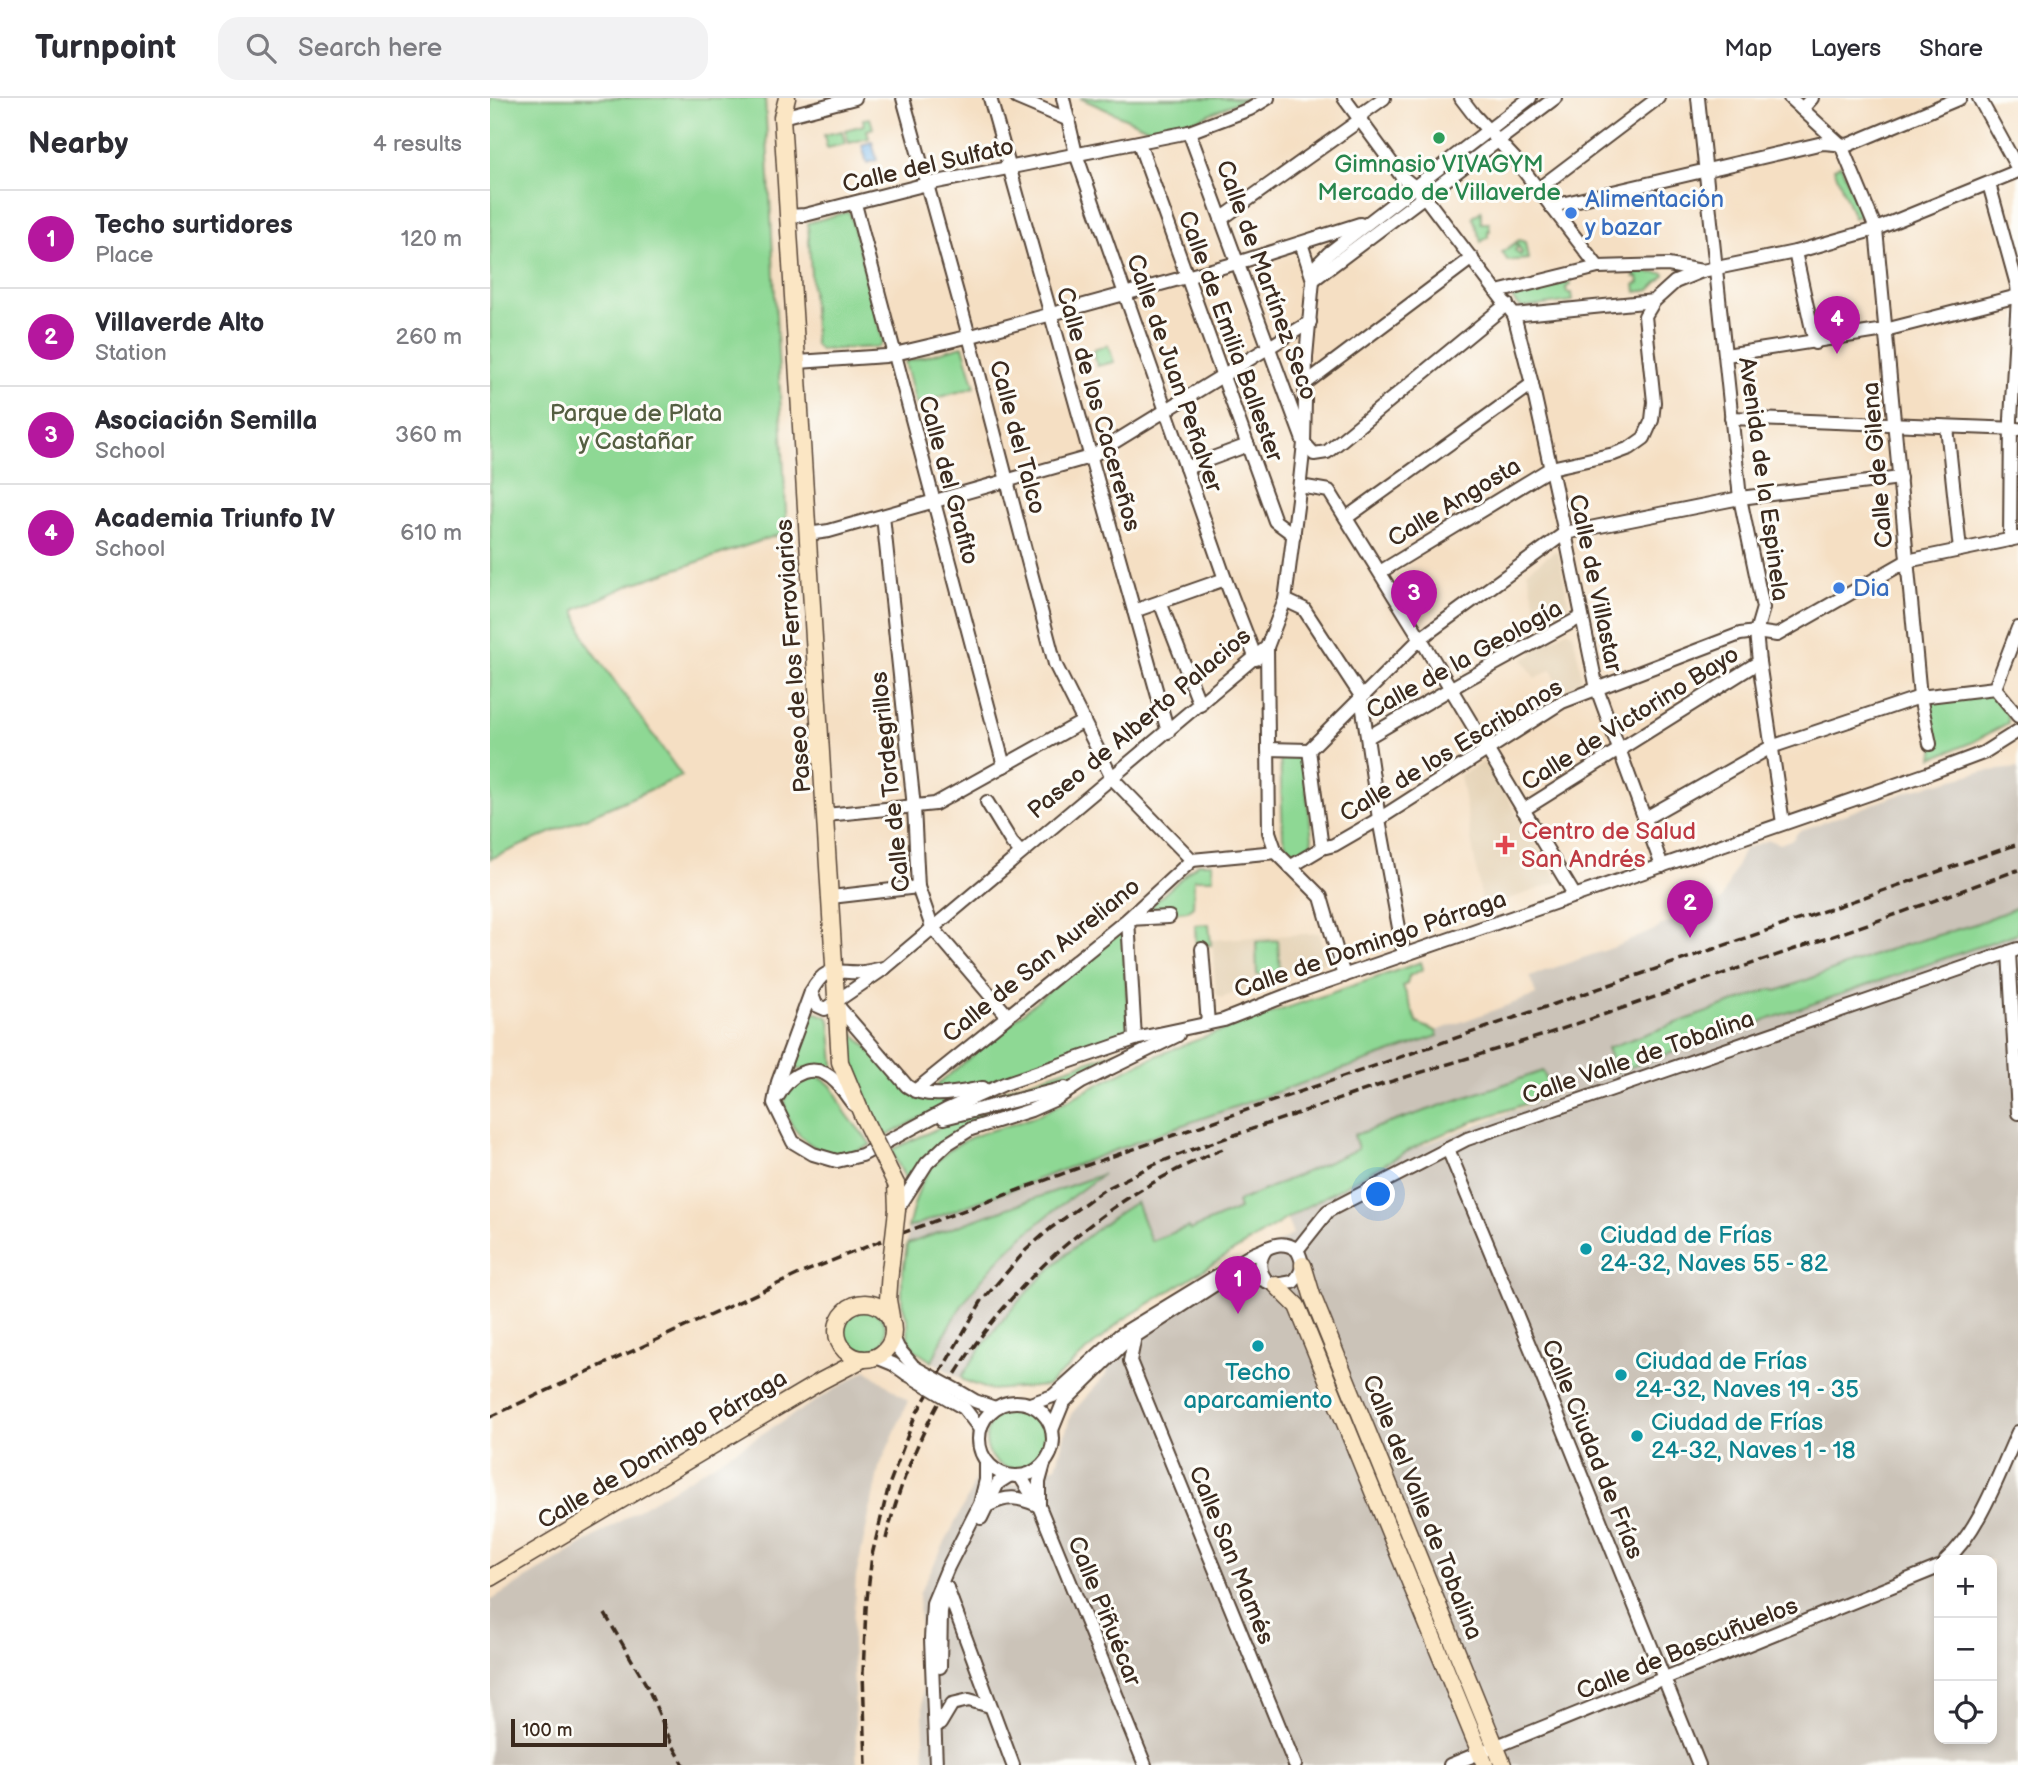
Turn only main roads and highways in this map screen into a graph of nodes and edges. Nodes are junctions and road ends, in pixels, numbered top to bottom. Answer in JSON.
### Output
{"nodes":[{"id":1,"x":778,"y":98,"type":"edge"},
{"id":2,"x":787,"y":98,"type":"edge"},
{"id":3,"x":782,"y":117,"type":"junction"},
{"id":4,"x":1300,"y":1258,"type":"road end"},
{"id":5,"x":890,"y":1271,"type":"junction"},
{"id":6,"x":1272,"y":1284,"type":"road end"},
{"id":7,"x":870,"y":1302,"type":"junction"},
{"id":8,"x":891,"y":1318,"type":"junction"},
{"id":9,"x":838,"y":1340,"type":"junction"},
{"id":10,"x":869,"y":1358,"type":"junction"},
{"id":11,"x":821,"y":1381,"type":"junction"},
{"id":12,"x":490,"y":1578,"type":"edge"},
{"id":13,"x":1487,"y":1755,"type":"edge"},
{"id":14,"x":1503,"y":1765,"type":"edge"}],
"edges":[{"from":1,"to":3,"type":"main road"},
{"from":2,"to":3,"type":"main road","name":"Paseo de los Ferroviarios"},
{"from":3,"to":5,"type":"main road","name":"Paseo de los Ferroviarios","bridge":true},
{"from":4,"to":13,"type":"main road","name":"Calle del Valle de Tobalina"},
{"from":5,"to":7,"type":"main road"},
{"from":5,"to":8,"type":"main road"},
{"from":6,"to":13,"type":"main road","name":"Calle del Valle de Tobalina"},
{"from":7,"to":8,"type":"main road"},
{"from":7,"to":9,"type":"main road"},
{"from":8,"to":10,"type":"main road"},
{"from":9,"to":10,"type":"main road"},
{"from":9,"to":11,"type":"main road","name":"Calle de Domingo Párraga"},
{"from":10,"to":11,"type":"main road","name":"Calle de Domingo Párraga"},
{"from":11,"to":12,"type":"main road","name":"Calle de Domingo Párraga"},
{"from":13,"to":14,"type":"main road","name":"Calle del Valle de Tobalina"}]}
